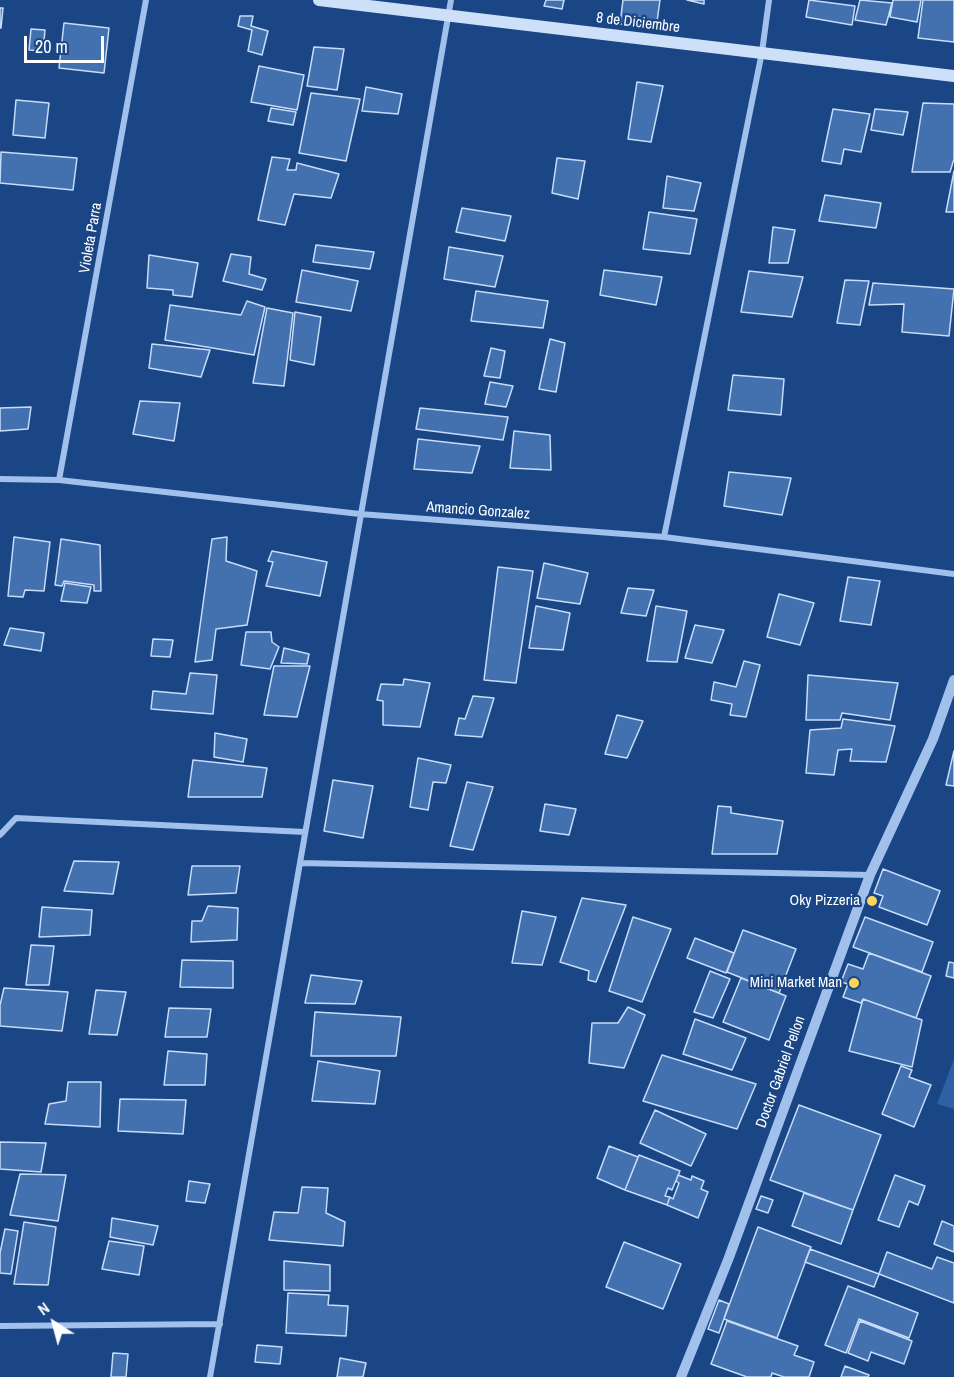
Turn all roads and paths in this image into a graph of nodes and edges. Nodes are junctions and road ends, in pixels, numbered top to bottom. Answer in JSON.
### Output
{"nodes":[{"id":1,"x":146,"y":0,"type":"edge"},
{"id":2,"x":319,"y":0,"type":"edge"},
{"id":3,"x":451,"y":0,"type":"edge"},
{"id":4,"x":769,"y":0,"type":"edge"},
{"id":5,"x":449,"y":15,"type":"junction"},
{"id":6,"x":762,"y":52,"type":"junction"},
{"id":7,"x":954,"y":76,"type":"edge"},
{"id":8,"x":0,"y":479,"type":"edge"},
{"id":9,"x":59,"y":480,"type":"junction"},
{"id":10,"x":360,"y":514,"type":"junction"},
{"id":11,"x":664,"y":537,"type":"junction"},
{"id":12,"x":954,"y":574,"type":"edge"},
{"id":13,"x":954,"y":680,"type":"edge"},
{"id":14,"x":306,"y":832,"type":"junction"},
{"id":15,"x":0,"y":835,"type":"edge"},
{"id":16,"x":300,"y":863,"type":"junction"},
{"id":17,"x":870,"y":875,"type":"junction"},
{"id":18,"x":220,"y":1324,"type":"junction"},
{"id":19,"x":0,"y":1326,"type":"edge"},
{"id":20,"x":210,"y":1377,"type":"edge"},
{"id":21,"x":681,"y":1377,"type":"edge"}],
"edges":[{"from":1,"to":9,"type":"street","name":"Violeta Parra"},
{"from":2,"to":5,"type":"main road","name":"8 de Diciembre"},
{"from":3,"to":5,"type":"street"},
{"from":4,"to":6,"type":"street"},
{"from":5,"to":6,"type":"main road","name":"8 de Diciembre"},
{"from":5,"to":10,"type":"street"},
{"from":6,"to":7,"type":"main road","name":"8 de Diciembre"},
{"from":6,"to":11,"type":"street"},
{"from":8,"to":9,"type":"street","name":"Amancio Gonzalez"},
{"from":9,"to":10,"type":"street","name":"Amancio Gonzalez"},
{"from":10,"to":11,"type":"street","name":"Amancio Gonzalez"},
{"from":10,"to":14,"type":"street"},
{"from":11,"to":12,"type":"street","name":"Amancio Gonzalez"},
{"from":13,"to":17,"type":"street","name":"Doctor Gabriel Pellon"},
{"from":14,"to":15,"type":"street"},
{"from":14,"to":16,"type":"street"},
{"from":16,"to":17,"type":"street"},
{"from":16,"to":18,"type":"street"},
{"from":17,"to":21,"type":"street","name":"Doctor Gabriel Pellon"},
{"from":18,"to":19,"type":"street"},
{"from":18,"to":20,"type":"street"}]}
